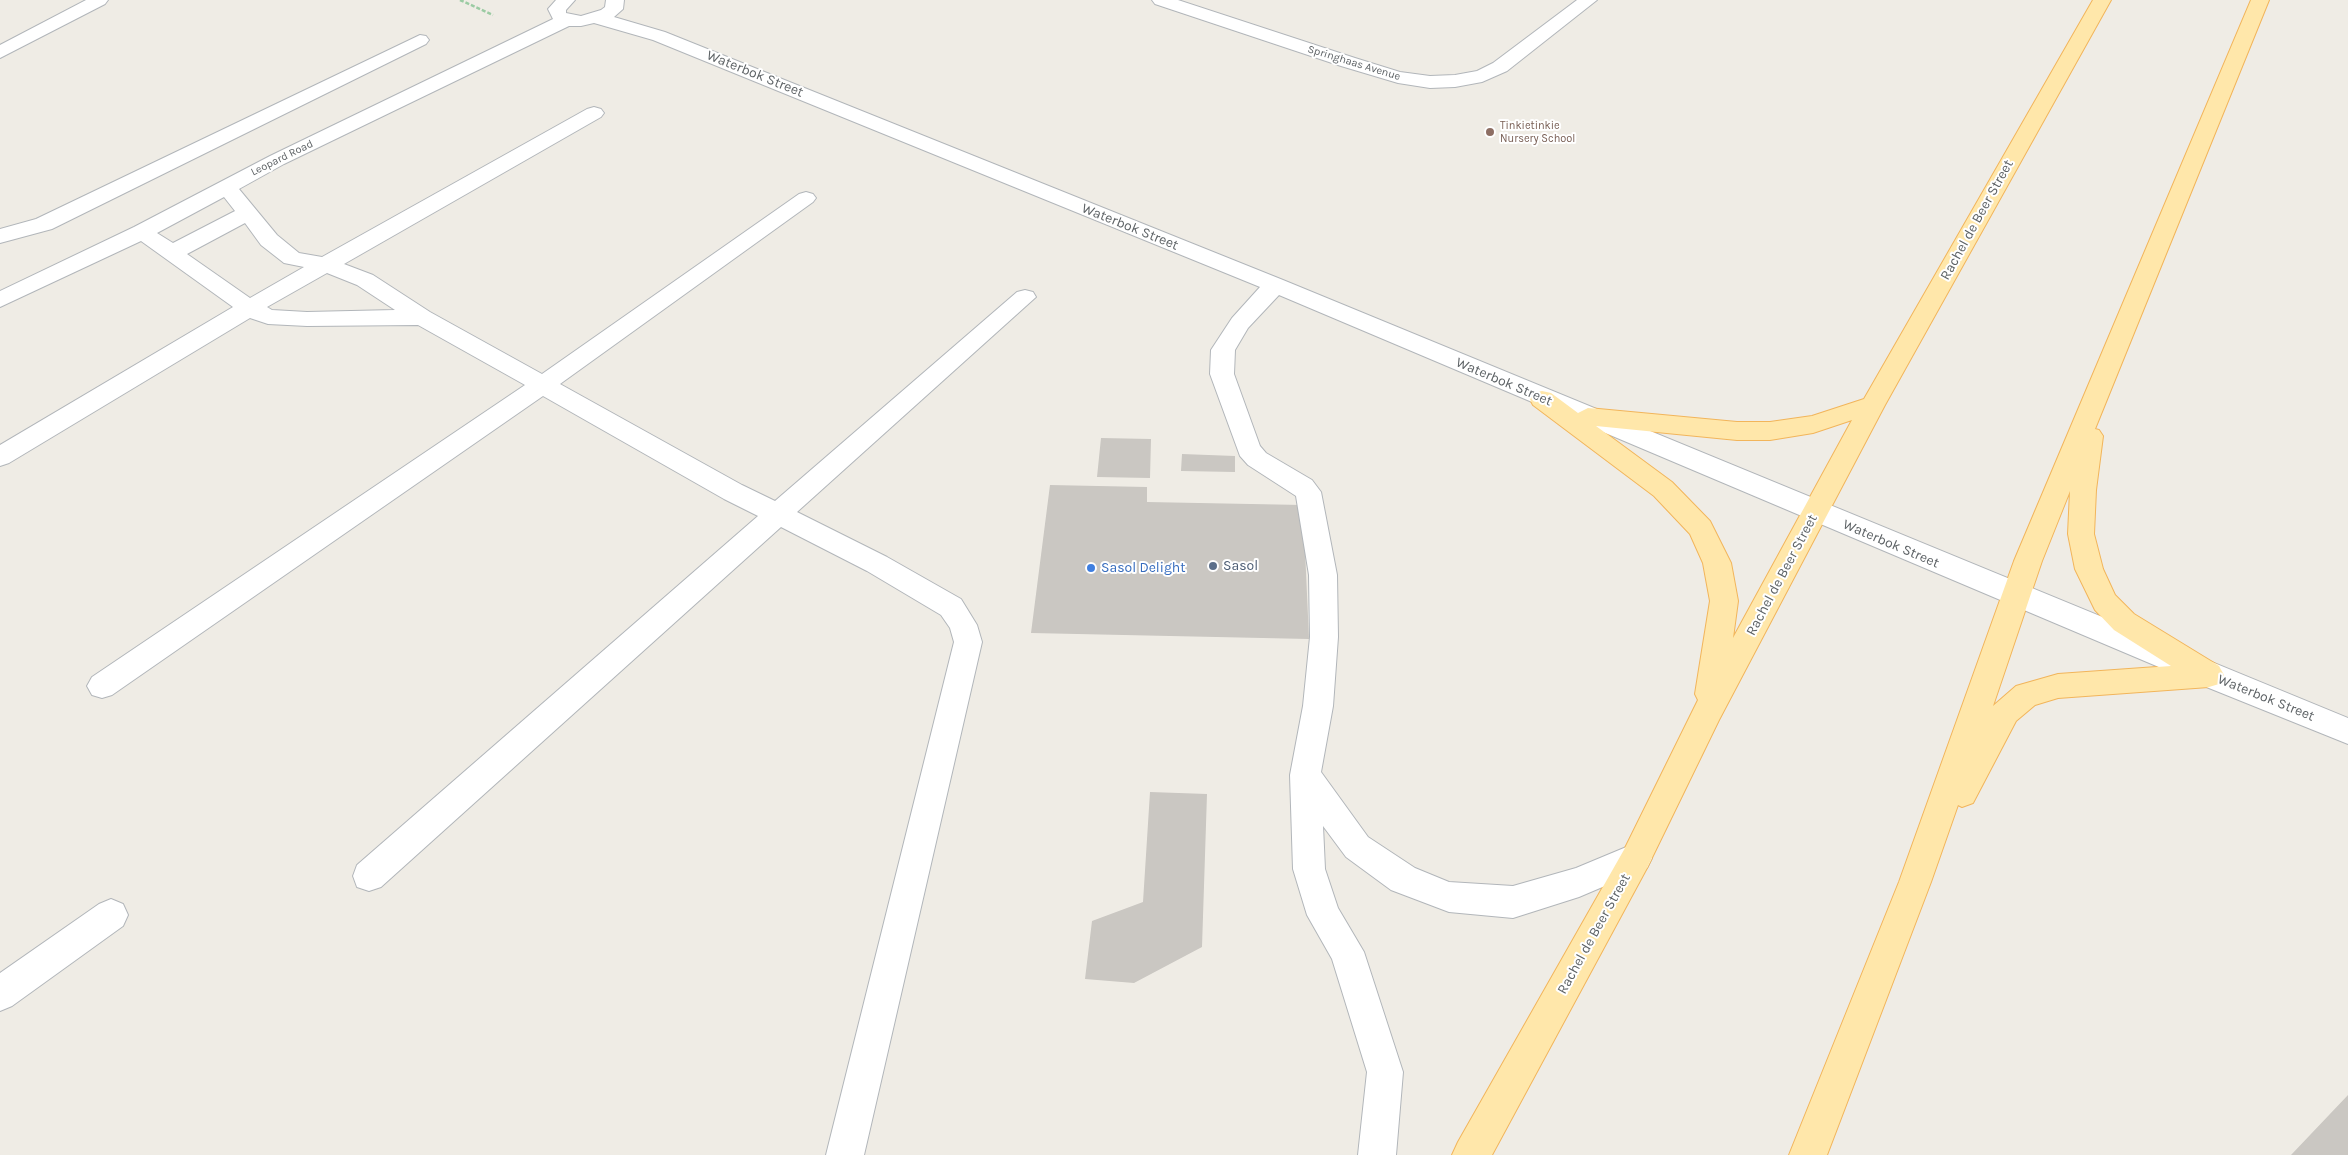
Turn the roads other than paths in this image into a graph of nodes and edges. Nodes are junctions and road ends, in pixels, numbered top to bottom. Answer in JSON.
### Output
{"nodes":[{"id":1,"x":1162,"y":0,"type":"edge"},
{"id":2,"x":1588,"y":0,"type":"edge"},
{"id":3,"x":2102,"y":0,"type":"edge"},
{"id":4,"x":2260,"y":0,"type":"edge"},
{"id":5,"x":88,"y":2,"type":"edge"},
{"id":6,"x":614,"y":4,"type":"edge"},
{"id":7,"x":559,"y":7,"type":"edge"},
{"id":8,"x":598,"y":18,"type":"junction"},
{"id":9,"x":659,"y":36,"type":"junction"},
{"id":10,"x":420,"y":40,"type":"dead end"},
{"id":11,"x":0,"y":52,"type":"edge"},
{"id":12,"x":594,"y":113,"type":"dead end"},
{"id":13,"x":226,"y":186,"type":"junction"},
{"id":14,"x":806,"y":198,"type":"dead end"},
{"id":15,"x":248,"y":213,"type":"junction"},
{"id":16,"x":142,"y":232,"type":"junction"},
{"id":17,"x":0,"y":236,"type":"edge"},
{"id":18,"x":171,"y":253,"type":"junction"},
{"id":19,"x":327,"y":265,"type":"junction"},
{"id":20,"x":1275,"y":285,"type":"junction"},
{"id":21,"x":1025,"y":297,"type":"dead end"},
{"id":22,"x":0,"y":300,"type":"edge"},
{"id":23,"x":249,"y":308,"type":"junction"},
{"id":24,"x":422,"y":318,"type":"junction"},
{"id":25,"x":544,"y":384,"type":"junction"},
{"id":26,"x":2096,"y":398,"type":"junction"},
{"id":27,"x":1542,"y":399,"type":"junction"},
{"id":28,"x":1873,"y":405,"type":"junction"},
{"id":29,"x":1588,"y":417,"type":"junction"},
{"id":30,"x":0,"y":457,"type":"edge"},
{"id":31,"x":1816,"y":512,"type":"junction"},
{"id":32,"x":778,"y":514,"type":"junction"},
{"id":33,"x":2017,"y":596,"type":"junction"},
{"id":34,"x":2209,"y":676,"type":"junction"},
{"id":35,"x":102,"y":686,"type":"dead end"},
{"id":36,"x":1708,"y":713,"type":"junction"},
{"id":37,"x":2348,"y":731,"type":"edge"},
{"id":38,"x":1305,"y":775,"type":"junction"},
{"id":39,"x":1636,"y":858,"type":"junction"},
{"id":40,"x":369,"y":876,"type":"dead end"},
{"id":41,"x":1915,"y":882,"type":"junction"},
{"id":42,"x":112,"y":915,"type":"dead end"},
{"id":43,"x":0,"y":994,"type":"edge"},
{"id":44,"x":845,"y":1155,"type":"edge"},
{"id":45,"x":1377,"y":1155,"type":"edge"},
{"id":46,"x":1472,"y":1155,"type":"edge"},
{"id":47,"x":1808,"y":1155,"type":"edge"}],
"edges":[{"from":1,"to":2,"type":"street","name":"Springhaas Avenue"},
{"from":3,"to":28,"type":"main road","name":"Rachel de Beer Street"},
{"from":4,"to":26,"type":"main road"},
{"from":5,"to":11,"type":"street"},
{"from":6,"to":8,"type":"street"},
{"from":6,"to":9,"type":"street","name":"Waterbok Street"},
{"from":7,"to":8,"type":"street"},
{"from":7,"to":13,"type":"street","name":"Leopard Road"},
{"from":8,"to":9,"type":"street","name":"Waterbok Street"},
{"from":9,"to":20,"type":"street","name":"Waterbok Street"},
{"from":10,"to":17,"type":"street"},
{"from":12,"to":19,"type":"street"},
{"from":13,"to":15,"type":"street"},
{"from":13,"to":16,"type":"street","name":"Leopard Road"},
{"from":14,"to":25,"type":"street"},
{"from":15,"to":18,"type":"street"},
{"from":15,"to":19,"type":"street"},
{"from":16,"to":18,"type":"street"},
{"from":16,"to":22,"type":"street","name":"Leopard Road"},
{"from":18,"to":23,"type":"street"},
{"from":19,"to":23,"type":"street"},
{"from":19,"to":24,"type":"street"},
{"from":20,"to":27,"type":"street","name":"Waterbok Street"},
{"from":20,"to":38,"type":"street"},
{"from":21,"to":32,"type":"street"},
{"from":23,"to":24,"type":"street"},
{"from":23,"to":30,"type":"street"},
{"from":24,"to":25,"type":"street"},
{"from":25,"to":32,"type":"street"},
{"from":25,"to":35,"type":"street"},
{"from":26,"to":33,"type":"main road"},
{"from":26,"to":34,"type":"main road"},
{"from":27,"to":29,"type":"street","name":"Waterbok Street"},
{"from":27,"to":36,"type":"main road"},
{"from":28,"to":29,"type":"main road"},
{"from":28,"to":31,"type":"main road","name":"Rachel de Beer Street"},
{"from":29,"to":31,"type":"street","name":"Waterbok Street"},
{"from":31,"to":33,"type":"street","name":"Waterbok Street"},
{"from":31,"to":36,"type":"main road","name":"Rachel de Beer Street"},
{"from":32,"to":40,"type":"street"},
{"from":32,"to":44,"type":"street"},
{"from":33,"to":34,"type":"street","name":"Waterbok Street"},
{"from":33,"to":41,"type":"main road"},
{"from":34,"to":37,"type":"street","name":"Waterbok Street"},
{"from":34,"to":41,"type":"main road"},
{"from":36,"to":39,"type":"main road","name":"Rachel de Beer Street"},
{"from":38,"to":39,"type":"street"},
{"from":38,"to":45,"type":"street"},
{"from":39,"to":46,"type":"main road","name":"Rachel de Beer Street"},
{"from":41,"to":47,"type":"main road"},
{"from":42,"to":43,"type":"street"}]}
